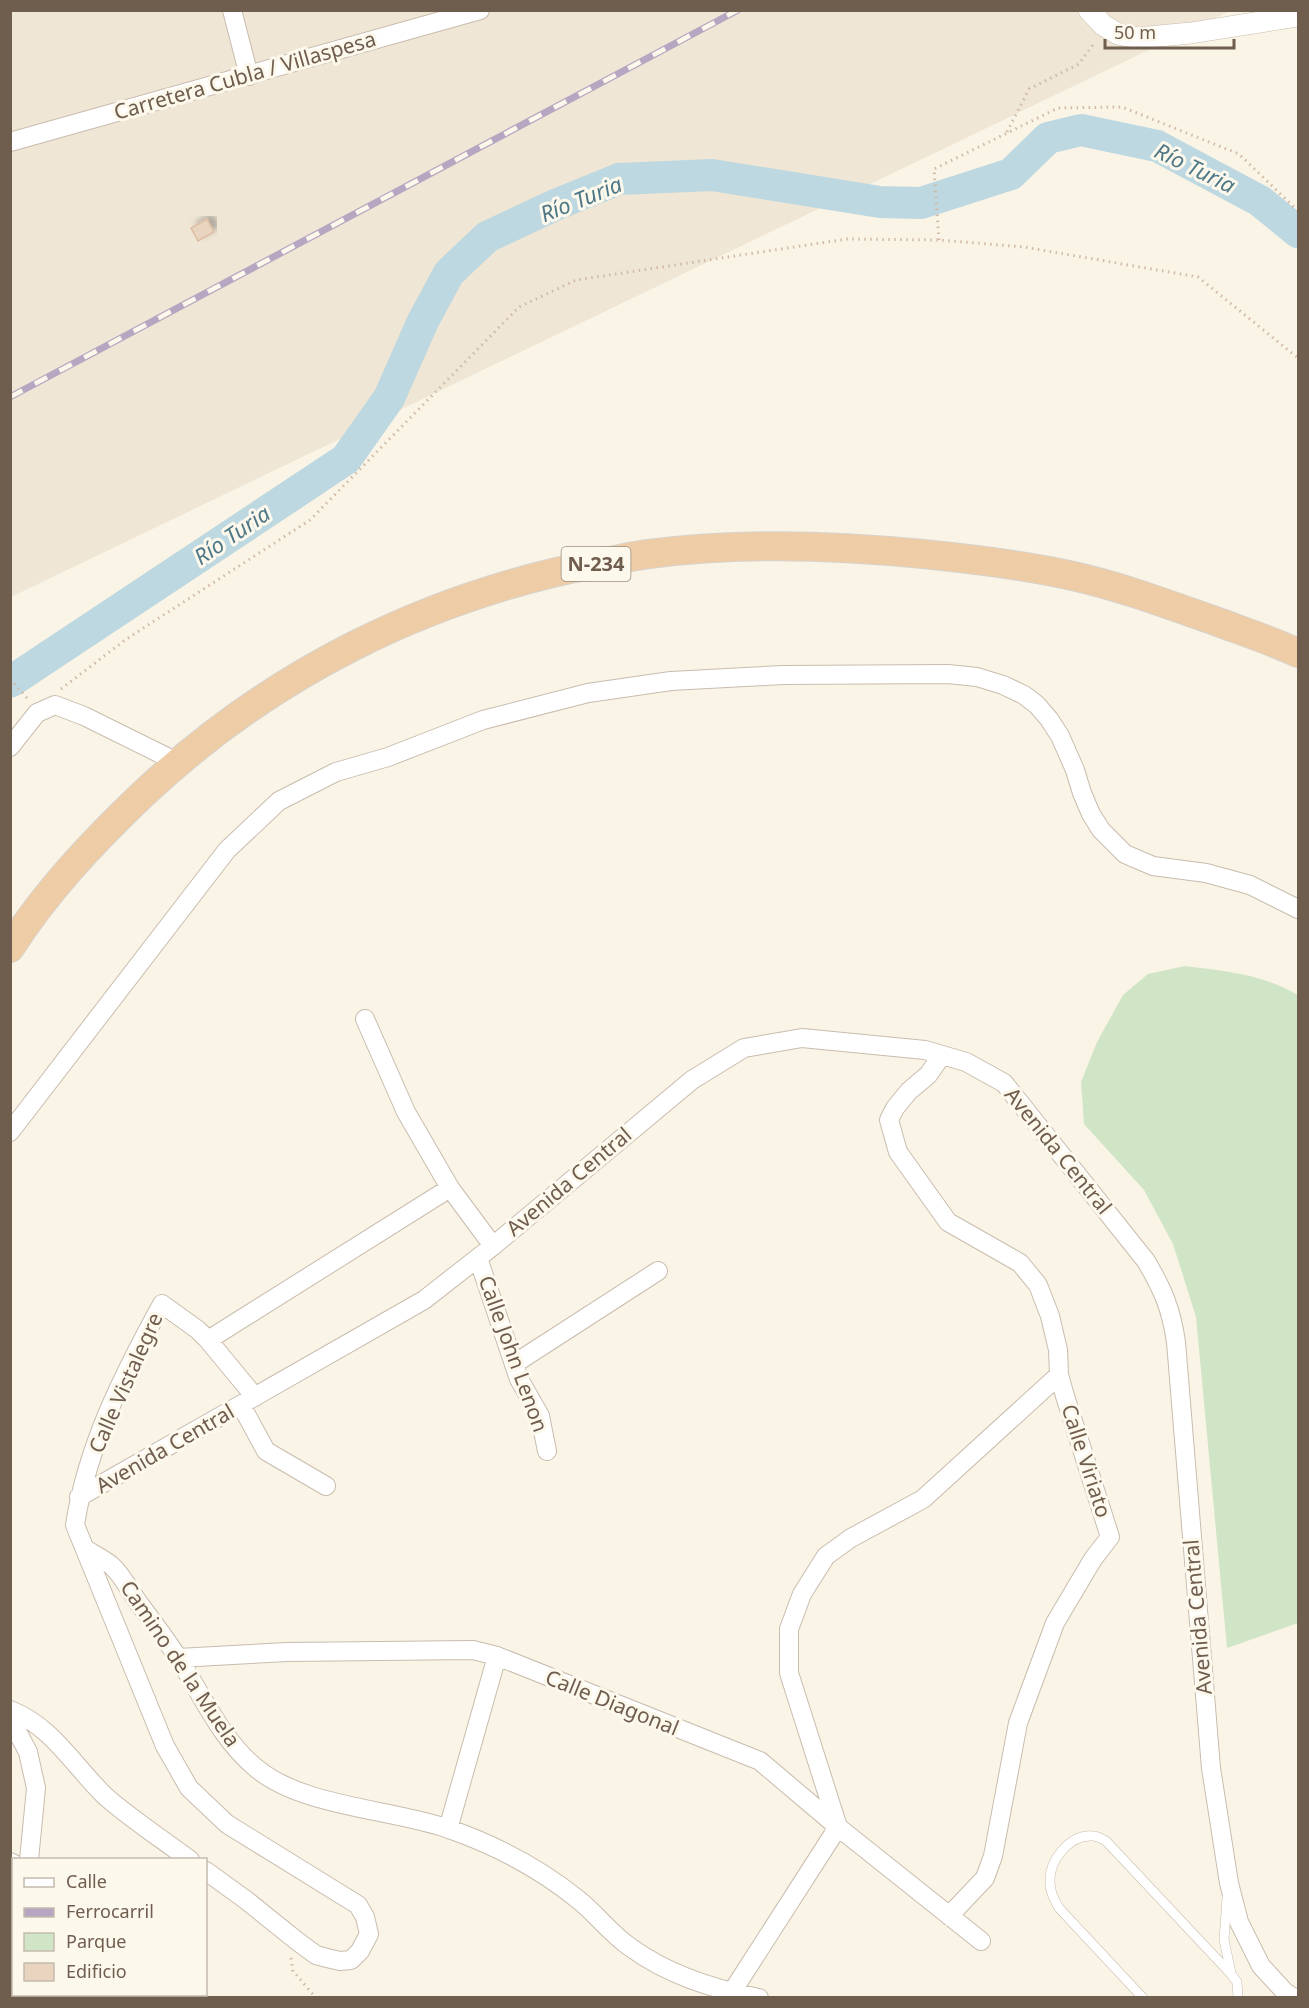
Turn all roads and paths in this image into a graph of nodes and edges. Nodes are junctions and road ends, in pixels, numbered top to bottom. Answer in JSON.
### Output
{"nodes":[{"id":1,"x":232,"y":10,"type":"edge"},
{"id":2,"x":480,"y":10,"type":"edge"},
{"id":3,"x":1299,"y":16,"type":"edge"},
{"id":4,"x":1096,"y":18,"type":"edge"},
{"id":5,"x":249,"y":76,"type":"junction"},
{"id":6,"x":1006,"y":134,"type":"junction"},
{"id":7,"x":10,"y":142,"type":"edge"},
{"id":8,"x":1299,"y":211,"type":"edge"},
{"id":9,"x":939,"y":240,"type":"junction"},
{"id":10,"x":1299,"y":358,"type":"edge"},
{"id":11,"x":1299,"y":653,"type":"edge"},
{"id":12,"x":10,"y":680,"type":"edge"},
{"id":13,"x":18,"y":687,"type":"dead end"},
{"id":14,"x":37,"y":713,"type":"junction"},
{"id":15,"x":10,"y":747,"type":"edge"},
{"id":16,"x":177,"y":762,"type":"junction"},
{"id":17,"x":1299,"y":909,"type":"edge"},
{"id":18,"x":10,"y":948,"type":"edge"},
{"id":19,"x":365,"y":1019,"type":"dead end"},
{"id":20,"x":942,"y":1055,"type":"junction"},
{"id":21,"x":10,"y":1132,"type":"edge"},
{"id":22,"x":450,"y":1188,"type":"junction"},
{"id":23,"x":493,"y":1246,"type":"junction"},
{"id":24,"x":478,"y":1258,"type":"junction"},
{"id":25,"x":658,"y":1271,"type":"dead end"},
{"id":26,"x":208,"y":1340,"type":"junction"},
{"id":27,"x":514,"y":1364,"type":"junction"},
{"id":28,"x":1059,"y":1375,"type":"junction"},
{"id":29,"x":248,"y":1401,"type":"junction"},
{"id":30,"x":547,"y":1451,"type":"dead end"},
{"id":31,"x":326,"y":1486,"type":"dead end"},
{"id":32,"x":79,"y":1497,"type":"junction"},
{"id":33,"x":85,"y":1549,"type":"junction"},
{"id":34,"x":497,"y":1656,"type":"junction"},
{"id":35,"x":178,"y":1658,"type":"junction"},
{"id":36,"x":10,"y":1710,"type":"edge"},
{"id":37,"x":10,"y":1718,"type":"edge"},
{"id":38,"x":838,"y":1827,"type":"junction"},
{"id":39,"x":448,"y":1828,"type":"junction"},
{"id":40,"x":29,"y":1858,"type":"edge"},
{"id":41,"x":187,"y":1858,"type":"edge"},
{"id":42,"x":207,"y":1872,"type":"edge"},
{"id":43,"x":1228,"y":1883,"type":"junction"},
{"id":44,"x":950,"y":1916,"type":"junction"},
{"id":45,"x":289,"y":1935,"type":"junction"},
{"id":46,"x":981,"y":1941,"type":"dead end"},
{"id":47,"x":1231,"y":1974,"type":"junction"},
{"id":48,"x":732,"y":1992,"type":"junction"},
{"id":49,"x":316,"y":1998,"type":"edge"},
{"id":50,"x":759,"y":1998,"type":"edge"},
{"id":51,"x":1143,"y":1998,"type":"edge"},
{"id":52,"x":1238,"y":1998,"type":"edge"},
{"id":53,"x":1294,"y":1998,"type":"edge"}],
"edges":[{"from":1,"to":5,"type":"street"},
{"from":2,"to":5,"type":"street","name":"Carretera Cubla / Villaspesa"},
{"from":3,"to":4,"type":"street"},
{"from":4,"to":6,"type":"path"},
{"from":5,"to":7,"type":"street","name":"Carretera Cubla / Villaspesa"},
{"from":6,"to":8,"type":"path"},
{"from":6,"to":9,"type":"path"},
{"from":9,"to":10,"type":"path"},
{"from":9,"to":14,"type":"path"},
{"from":11,"to":16,"type":"highway","number":"N-234"},
{"from":12,"to":13,"type":"path"},
{"from":14,"to":15,"type":"street"},
{"from":14,"to":16,"type":"street"},
{"from":16,"to":18,"type":"highway","number":"N-234"},
{"from":17,"to":21,"type":"street"},
{"from":19,"to":22,"type":"street"},
{"from":20,"to":23,"type":"street","name":"Avenida Central"},
{"from":20,"to":28,"type":"street","name":"Calle Viriato"},
{"from":20,"to":43,"type":"street","name":"Avenida Central"},
{"from":22,"to":23,"type":"street"},
{"from":22,"to":26,"type":"street"},
{"from":23,"to":24,"type":"street","name":"Avenida Central"},
{"from":24,"to":27,"type":"street","name":"Calle John Lenon"},
{"from":24,"to":29,"type":"street","name":"Avenida Central"},
{"from":25,"to":27,"type":"street"},
{"from":26,"to":29,"type":"street"},
{"from":26,"to":32,"type":"street","name":"Calle Vistalegre"},
{"from":27,"to":30,"type":"street","name":"Calle John Lenon"},
{"from":28,"to":38,"type":"street"},
{"from":28,"to":44,"type":"street","name":"Calle Viriato"},
{"from":29,"to":31,"type":"street"},
{"from":29,"to":32,"type":"street","name":"Avenida Central"},
{"from":32,"to":33,"type":"street","name":"Calle Vistalegre"},
{"from":33,"to":35,"type":"street","name":"Camino de la Muela"},
{"from":33,"to":45,"type":"street","name":"Calle Vistalegre"},
{"from":34,"to":35,"type":"street","name":"Calle Diagonal"},
{"from":34,"to":38,"type":"street","name":"Calle Diagonal"},
{"from":34,"to":39,"type":"street"},
{"from":35,"to":39,"type":"street","name":"Camino de la Muela"},
{"from":36,"to":41,"type":"street"},
{"from":37,"to":40,"type":"street"},
{"from":38,"to":44,"type":"street","name":"Calle Diagonal"},
{"from":38,"to":48,"type":"street"},
{"from":39,"to":48,"type":"street","name":"Camino de la Muela"},
{"from":42,"to":45,"type":"street","name":"Calle Vistalegre"},
{"from":43,"to":47,"type":"lane"},
{"from":43,"to":53,"type":"street","name":"Avenida Central"},
{"from":44,"to":46,"type":"street","name":"Calle Diagonal"},
{"from":45,"to":49,"type":"path"},
{"from":47,"to":51,"type":"lane"},
{"from":47,"to":52,"type":"lane"},
{"from":48,"to":50,"type":"street","name":"Camino de la Muela"}]}
